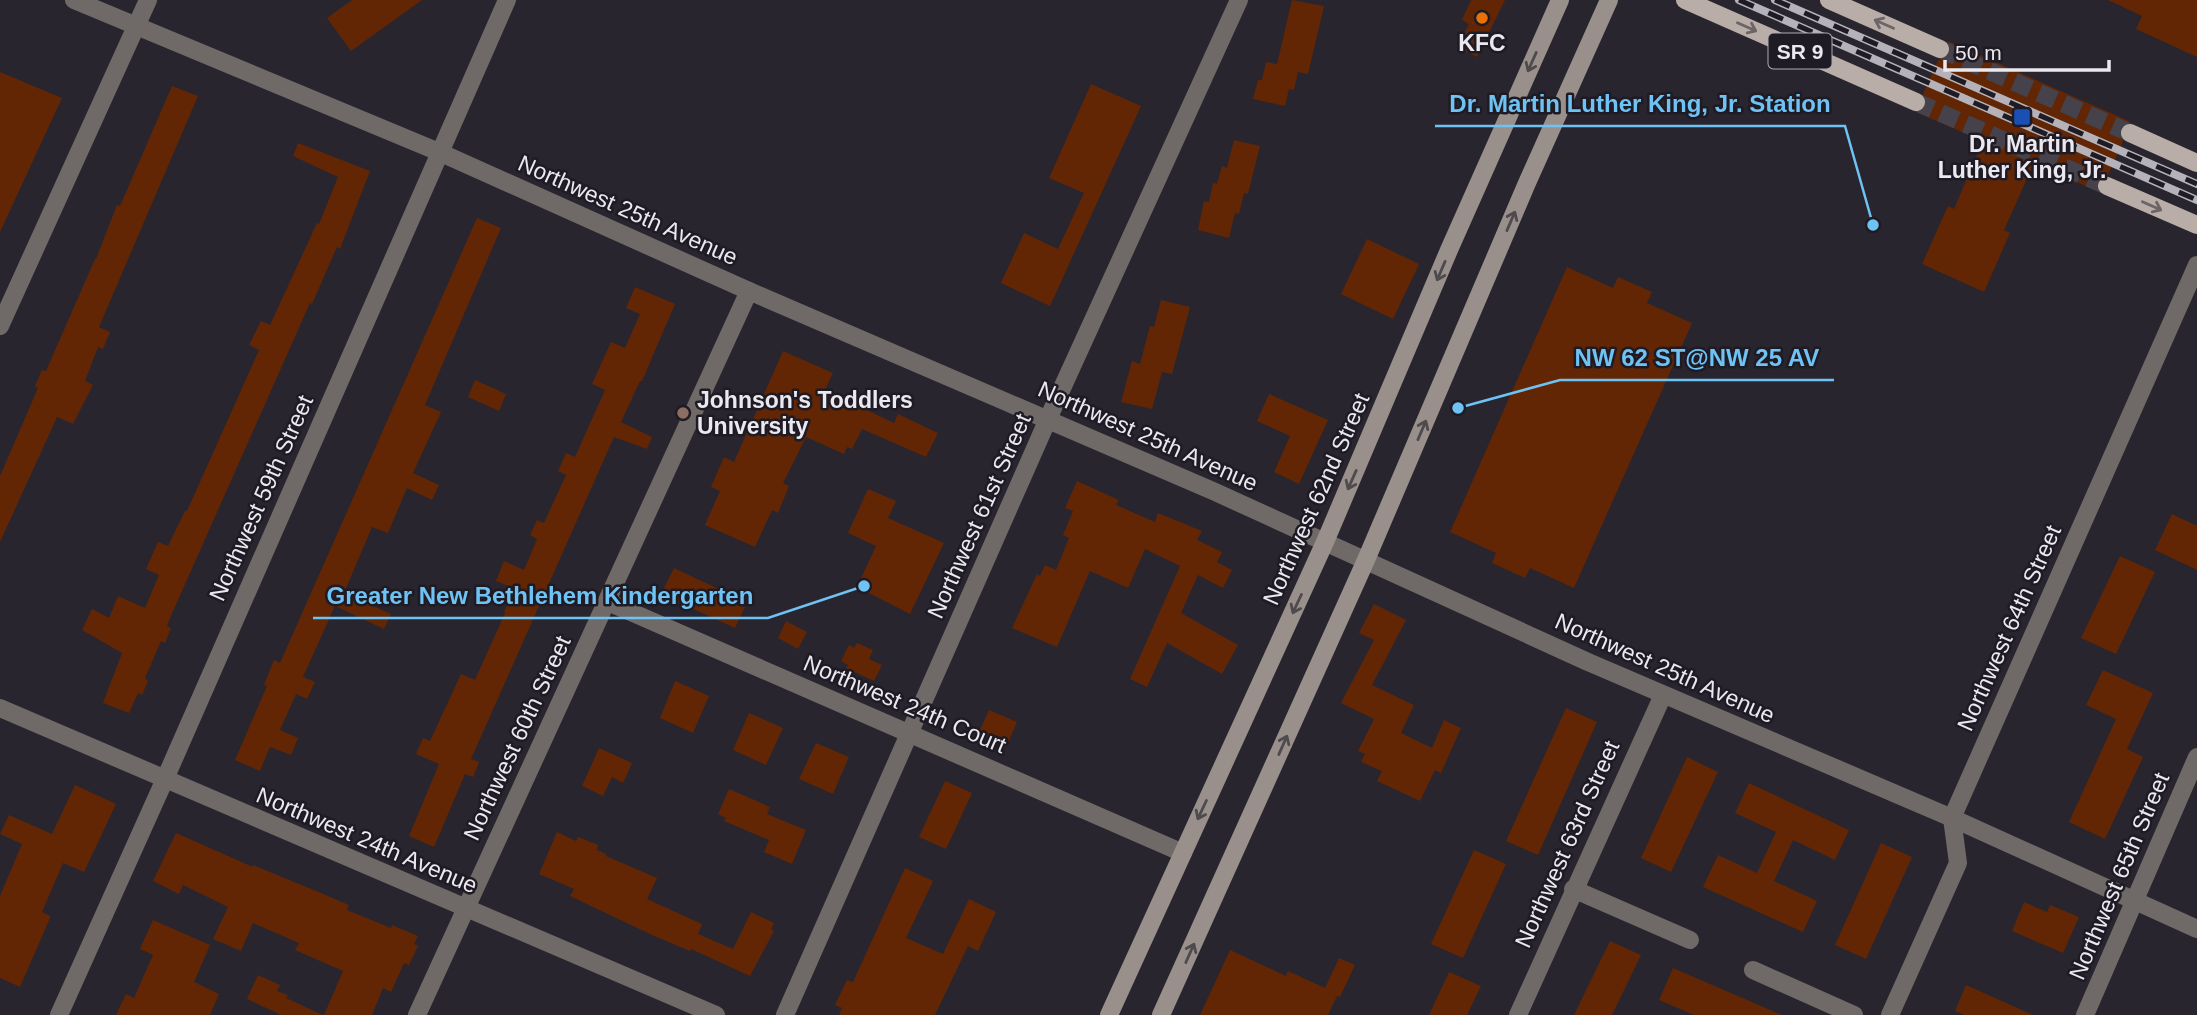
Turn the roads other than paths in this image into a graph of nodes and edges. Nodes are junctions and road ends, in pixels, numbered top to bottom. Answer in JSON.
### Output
{"nodes":[{"id":1,"x":74,"y":0,"type":"edge"},
{"id":2,"x":148,"y":0,"type":"edge"},
{"id":3,"x":507,"y":0,"type":"edge"},
{"id":4,"x":1239,"y":0,"type":"edge"},
{"id":5,"x":1560,"y":0,"type":"edge"},
{"id":6,"x":1609,"y":0,"type":"edge"},
{"id":7,"x":1685,"y":0,"type":"edge"},
{"id":8,"x":1829,"y":0,"type":"edge"},
{"id":9,"x":136,"y":27,"type":"junction"},
{"id":10,"x":1940,"y":49,"type":"tunnel mouth"},
{"id":11,"x":1916,"y":102,"type":"tunnel mouth"},
{"id":12,"x":2130,"y":133,"type":"tunnel mouth"},
{"id":13,"x":439,"y":152,"type":"junction"},
{"id":14,"x":2197,"y":163,"type":"edge"},
{"id":15,"x":2108,"y":186,"type":"tunnel mouth"},
{"id":16,"x":2197,"y":225,"type":"edge"},
{"id":17,"x":2197,"y":265,"type":"edge"},
{"id":18,"x":749,"y":291,"type":"junction"},
{"id":19,"x":0,"y":326,"type":"edge"},
{"id":20,"x":1048,"y":419,"type":"junction"},
{"id":21,"x":1325,"y":541,"type":"junction"},
{"id":22,"x":1366,"y":560,"type":"junction"},
{"id":23,"x":608,"y":602,"type":"junction"},
{"id":24,"x":1663,"y":695,"type":"junction"},
{"id":25,"x":0,"y":708,"type":"edge"},
{"id":26,"x":910,"y":733,"type":"junction"},
{"id":27,"x":2197,"y":757,"type":"edge"},
{"id":28,"x":165,"y":779,"type":"junction"},
{"id":29,"x":1952,"y":818,"type":"junction"},
{"id":30,"x":1183,"y":853,"type":"junction"},
{"id":31,"x":1573,"y":889,"type":"junction"},
{"id":32,"x":2134,"y":901,"type":"junction"},
{"id":33,"x":465,"y":909,"type":"junction"},
{"id":34,"x":2197,"y":929,"type":"edge"},
{"id":35,"x":1690,"y":940,"type":"dead end"},
{"id":36,"x":1753,"y":970,"type":"dead end"},
{"id":37,"x":59,"y":1015,"type":"edge"},
{"id":38,"x":417,"y":1015,"type":"edge"},
{"id":39,"x":716,"y":1015,"type":"edge"},
{"id":40,"x":785,"y":1015,"type":"edge"},
{"id":41,"x":1109,"y":1015,"type":"edge"},
{"id":42,"x":1161,"y":1015,"type":"edge"},
{"id":43,"x":1518,"y":1015,"type":"edge"},
{"id":44,"x":1854,"y":1015,"type":"edge"},
{"id":45,"x":1890,"y":1015,"type":"edge"},
{"id":46,"x":2085,"y":1015,"type":"edge"}],
"edges":[{"from":1,"to":9,"type":"street","name":"Northwest 25th Avenue"},
{"from":2,"to":9,"type":"street"},
{"from":3,"to":13,"type":"street","name":"Northwest 59th Street"},
{"from":4,"to":20,"type":"street","name":"Northwest 61st Street"},
{"from":5,"to":21,"type":"main road","name":"Northwest 62nd Street","one_way":true},
{"from":22,"to":6,"type":"main road","one_way":true},
{"from":7,"to":11,"type":"main road","number":"SR 9","one_way":true},
{"from":10,"to":8,"type":"main road","number":"SR 9","one_way":true},
{"from":9,"to":13,"type":"street","name":"Northwest 25th Avenue"},
{"from":9,"to":19,"type":"street"},
{"from":12,"to":14,"type":"main road"},
{"from":13,"to":18,"type":"street","name":"Northwest 25th Avenue"},
{"from":13,"to":28,"type":"street","name":"Northwest 59th Street"},
{"from":15,"to":16,"type":"main road","one_way":true},
{"from":17,"to":29,"type":"street","name":"Northwest 64th Street"},
{"from":18,"to":20,"type":"street","name":"Northwest 25th Avenue"},
{"from":18,"to":23,"type":"street","name":"Northwest 60th Street"},
{"from":20,"to":21,"type":"street","name":"Northwest 25th Avenue"},
{"from":20,"to":26,"type":"street","name":"Northwest 61st Street"},
{"from":21,"to":22,"type":"street","name":"Northwest 25th Avenue"},
{"from":21,"to":30,"type":"main road","name":"Northwest 62nd Street","one_way":true},
{"from":22,"to":24,"type":"street","name":"Northwest 25th Avenue"},
{"from":42,"to":22,"type":"main road","one_way":true},
{"from":23,"to":26,"type":"street","name":"Northwest 24th Court"},
{"from":23,"to":33,"type":"street","name":"Northwest 60th Street"},
{"from":24,"to":29,"type":"street","name":"Northwest 25th Avenue"},
{"from":24,"to":31,"type":"street","name":"Northwest 63rd Street"},
{"from":25,"to":28,"type":"street","name":"Northwest 24th Avenue"},
{"from":26,"to":30,"type":"street","name":"Northwest 24th Court"},
{"from":26,"to":40,"type":"street","name":"Northwest 61st Street"},
{"from":27,"to":32,"type":"street","name":"Northwest 65th Street"},
{"from":28,"to":33,"type":"street","name":"Northwest 24th Avenue"},
{"from":28,"to":37,"type":"street","name":"Northwest 59th Street"},
{"from":29,"to":32,"type":"street","name":"Northwest 25th Avenue"},
{"from":29,"to":45,"type":"street"},
{"from":30,"to":41,"type":"main road","name":"Northwest 62nd Street"},
{"from":31,"to":35,"type":"street"},
{"from":31,"to":43,"type":"street","name":"Northwest 63rd Street"},
{"from":32,"to":34,"type":"street","name":"Northwest 25th Avenue"},
{"from":32,"to":46,"type":"street","name":"Northwest 65th Street"},
{"from":33,"to":38,"type":"street","name":"Northwest 60th Street"},
{"from":33,"to":39,"type":"street","name":"Northwest 24th Avenue"},
{"from":36,"to":44,"type":"street"}]}
